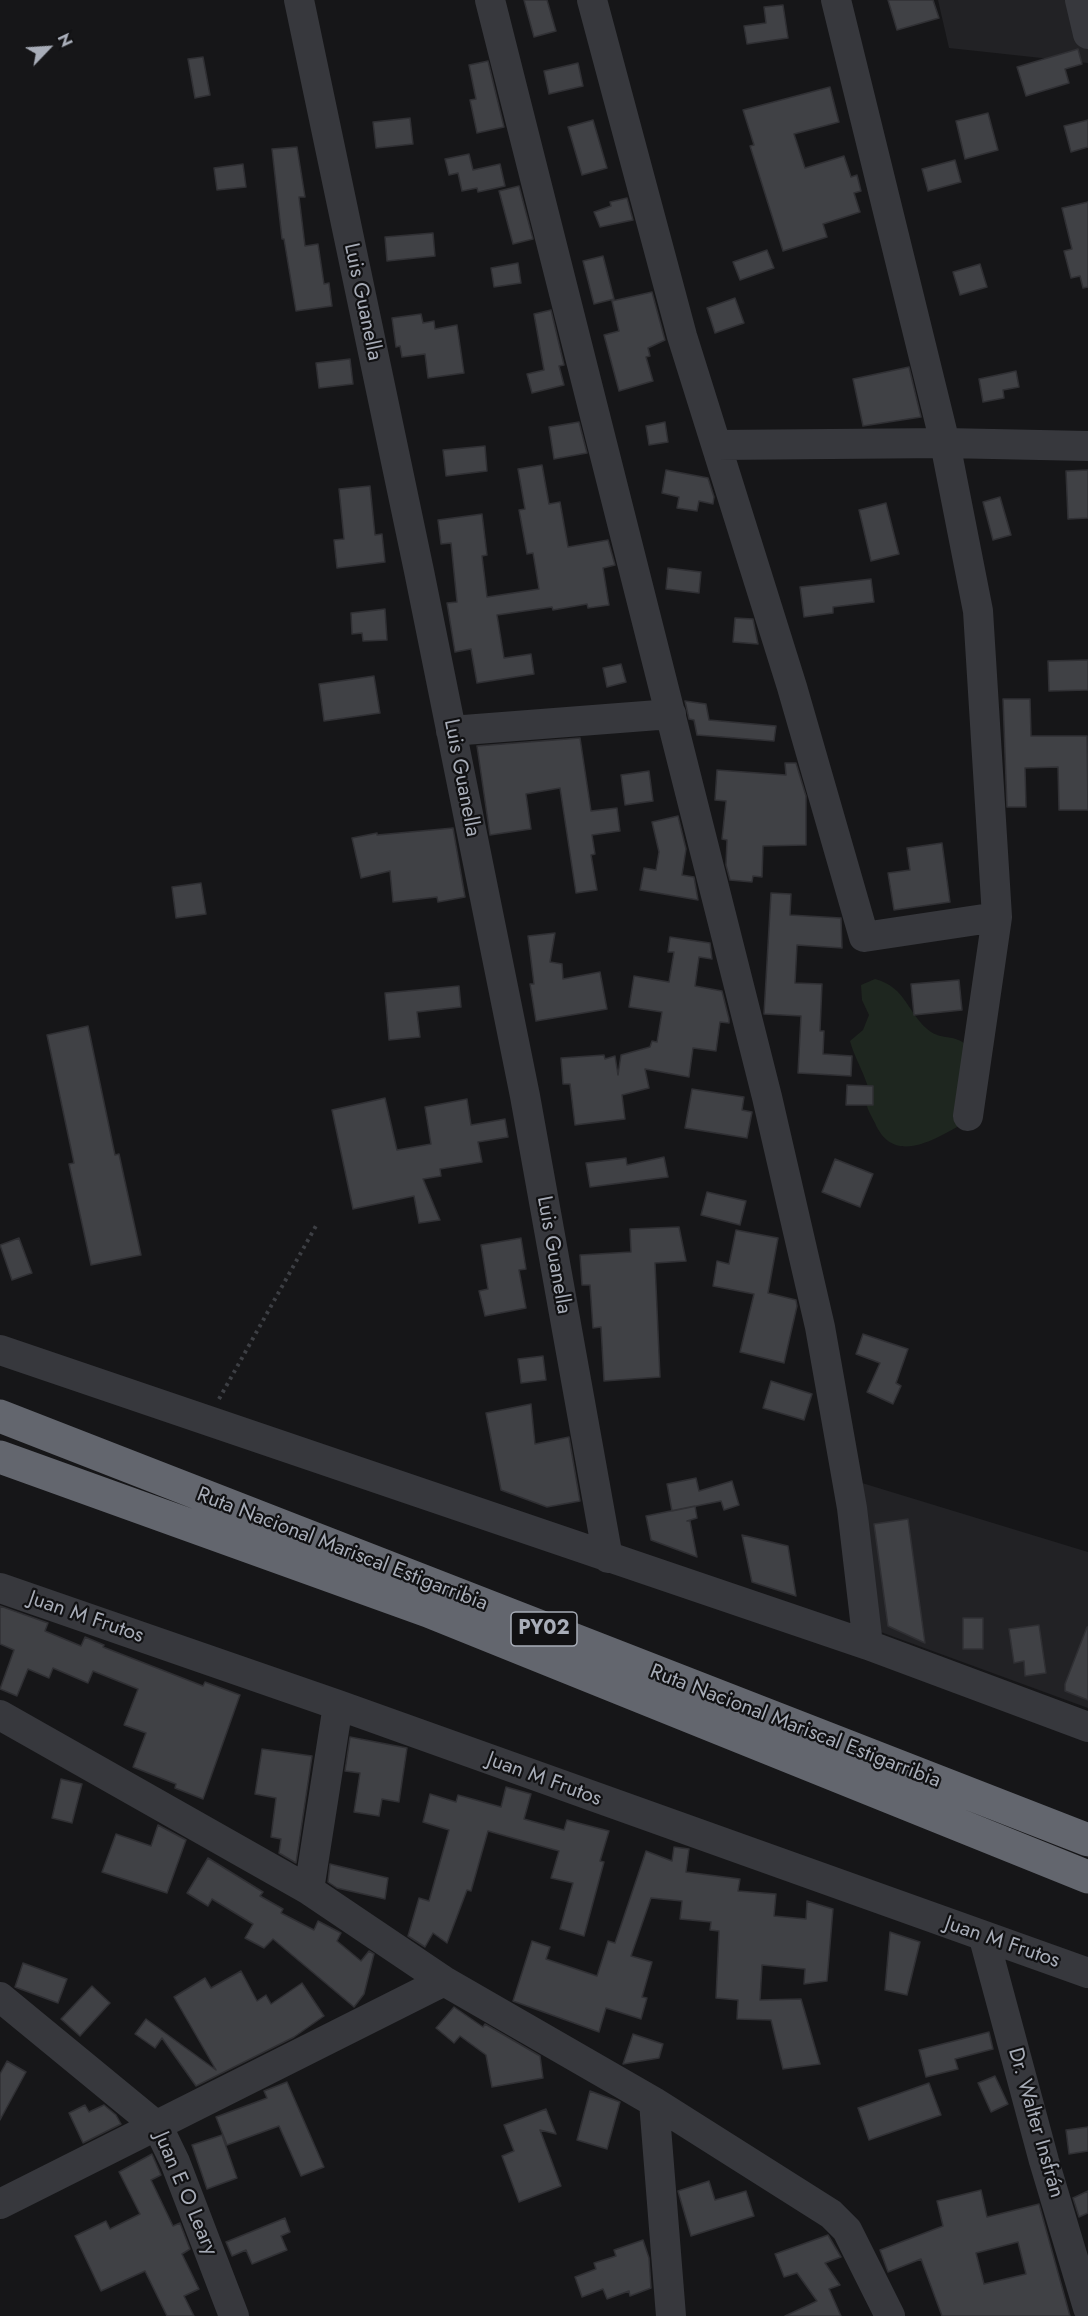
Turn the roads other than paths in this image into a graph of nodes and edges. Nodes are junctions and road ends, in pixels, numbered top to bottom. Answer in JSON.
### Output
{"nodes":[{"id":1,"x":299,"y":0,"type":"edge"},
{"id":2,"x":490,"y":0,"type":"edge"},
{"id":3,"x":836,"y":0,"type":"edge"},
{"id":4,"x":1080,"y":0,"type":"edge"},
{"id":5,"x":598,"y":2,"type":"edge"},
{"id":6,"x":1088,"y":34,"type":"edge"},
{"id":7,"x":945,"y":442,"type":"junction"},
{"id":8,"x":717,"y":445,"type":"junction"},
{"id":9,"x":1088,"y":446,"type":"edge"},
{"id":10,"x":671,"y":714,"type":"junction"},
{"id":11,"x":451,"y":731,"type":"junction"},
{"id":12,"x":997,"y":917,"type":"junction"},
{"id":13,"x":968,"y":1116,"type":"dead end"},
{"id":14,"x":0,"y":1350,"type":"edge"},
{"id":15,"x":0,"y":1416,"type":"edge"},
{"id":16,"x":0,"y":1457,"type":"edge"},
{"id":17,"x":608,"y":1558,"type":"junction"},
{"id":18,"x":0,"y":1588,"type":"edge"},
{"id":19,"x":868,"y":1645,"type":"junction"},
{"id":20,"x":338,"y":1705,"type":"junction"},
{"id":21,"x":0,"y":1715,"type":"edge"},
{"id":22,"x":1088,"y":1727,"type":"edge"},
{"id":23,"x":1088,"y":1840,"type":"edge"},
{"id":24,"x":1088,"y":1877,"type":"edge"},
{"id":25,"x":309,"y":1890,"type":"junction"},
{"id":26,"x":984,"y":1938,"type":"junction"},
{"id":27,"x":1088,"y":1973,"type":"edge"},
{"id":28,"x":444,"y":1981,"type":"junction"},
{"id":29,"x":0,"y":1997,"type":"edge"},
{"id":30,"x":654,"y":2102,"type":"junction"},
{"id":31,"x":158,"y":2127,"type":"junction"},
{"id":32,"x":0,"y":2204,"type":"edge"},
{"id":33,"x":1088,"y":2308,"type":"edge"},
{"id":34,"x":234,"y":2316,"type":"edge"},
{"id":35,"x":671,"y":2316,"type":"edge"},
{"id":36,"x":890,"y":2316,"type":"edge"}],
"edges":[{"from":1,"to":11,"type":"street","name":"Luis Guanella"},
{"from":2,"to":10,"type":"street"},
{"from":3,"to":7,"type":"street"},
{"from":4,"to":6,"type":"street"},
{"from":5,"to":8,"type":"street"},
{"from":7,"to":8,"type":"street"},
{"from":7,"to":9,"type":"street"},
{"from":7,"to":12,"type":"street"},
{"from":8,"to":12,"type":"street"},
{"from":10,"to":11,"type":"street"},
{"from":10,"to":19,"type":"street"},
{"from":11,"to":17,"type":"street","name":"Luis Guanella"},
{"from":12,"to":13,"type":"street"},
{"from":14,"to":17,"type":"street"},
{"from":15,"to":23,"type":"highway","name":"Ruta Nacional Mariscal Estigarribia","number":"PY02"},
{"from":16,"to":24,"type":"highway","name":"Ruta Nacional Mariscal Estigarribia","number":"PY02"},
{"from":17,"to":19,"type":"street"},
{"from":18,"to":20,"type":"street","name":"Juan M Frutos"},
{"from":19,"to":22,"type":"street"},
{"from":20,"to":25,"type":"street"},
{"from":20,"to":26,"type":"street","name":"Juan M Frutos"},
{"from":21,"to":25,"type":"street"},
{"from":25,"to":28,"type":"street"},
{"from":26,"to":27,"type":"street","name":"Juan M Frutos"},
{"from":26,"to":33,"type":"street","name":"Dr. Walter Insfrán"},
{"from":28,"to":30,"type":"street"},
{"from":28,"to":31,"type":"street"},
{"from":29,"to":31,"type":"street","name":"Juan E O Leary"},
{"from":30,"to":35,"type":"street"},
{"from":30,"to":36,"type":"street"},
{"from":31,"to":32,"type":"street"},
{"from":31,"to":34,"type":"street","name":"Juan E O Leary"}]}
